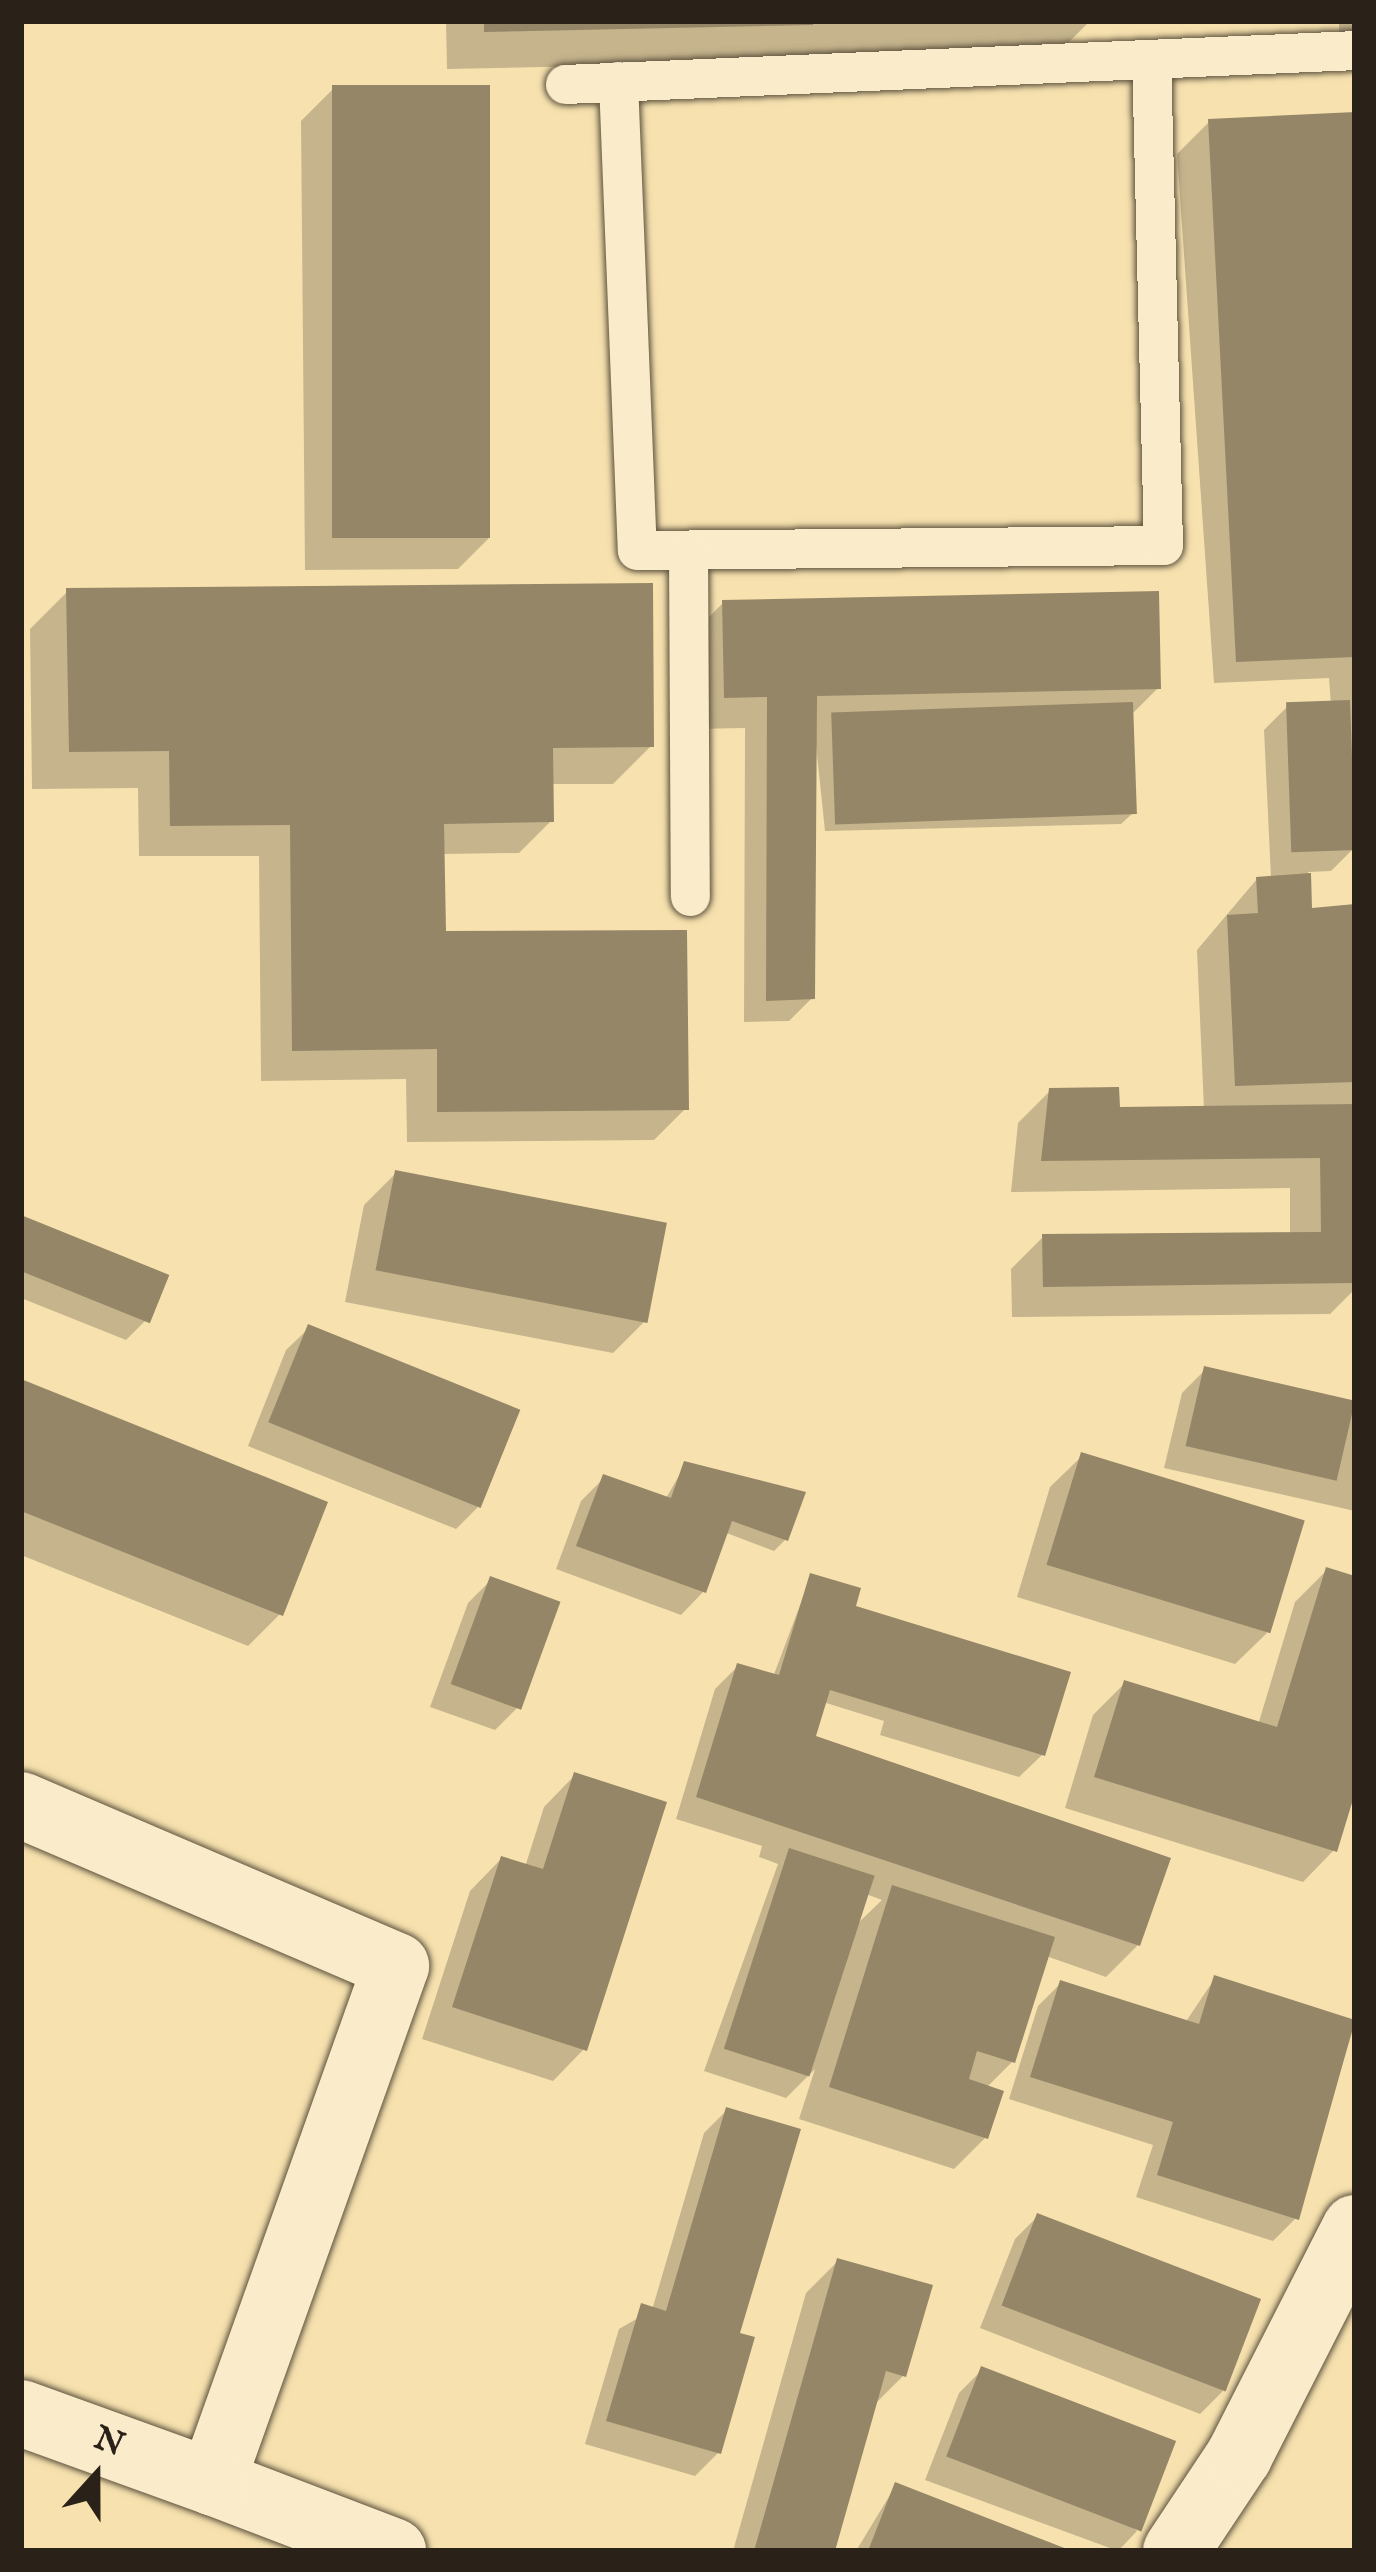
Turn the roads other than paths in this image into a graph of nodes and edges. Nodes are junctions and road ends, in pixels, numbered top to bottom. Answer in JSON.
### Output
{"nodes":[{"id":1,"x":1355,"y":50,"type":"edge"},
{"id":2,"x":1151,"y":59,"type":"junction"},
{"id":3,"x":618,"y":81,"type":"junction"},
{"id":4,"x":565,"y":83,"type":"dead end"},
{"id":5,"x":688,"y":550,"type":"junction"},
{"id":6,"x":690,"y":896,"type":"dead end"},
{"id":7,"x":21,"y":1805,"type":"edge"},
{"id":8,"x":1355,"y":2228,"type":"edge"},
{"id":9,"x":21,"y":2414,"type":"edge"},
{"id":10,"x":212,"y":2482,"type":"junction"},
{"id":11,"x":393,"y":2551,"type":"edge"},
{"id":12,"x":1176,"y":2551,"type":"edge"}],
"edges":[{"from":1,"to":2,"type":"lane"},
{"from":2,"to":3,"type":"lane"},
{"from":2,"to":5,"type":"lane"},
{"from":3,"to":4,"type":"lane"},
{"from":3,"to":5,"type":"lane"},
{"from":5,"to":6,"type":"lane"},
{"from":7,"to":10,"type":"street"},
{"from":8,"to":12,"type":"street"},
{"from":9,"to":10,"type":"street"},
{"from":10,"to":11,"type":"street"}]}
